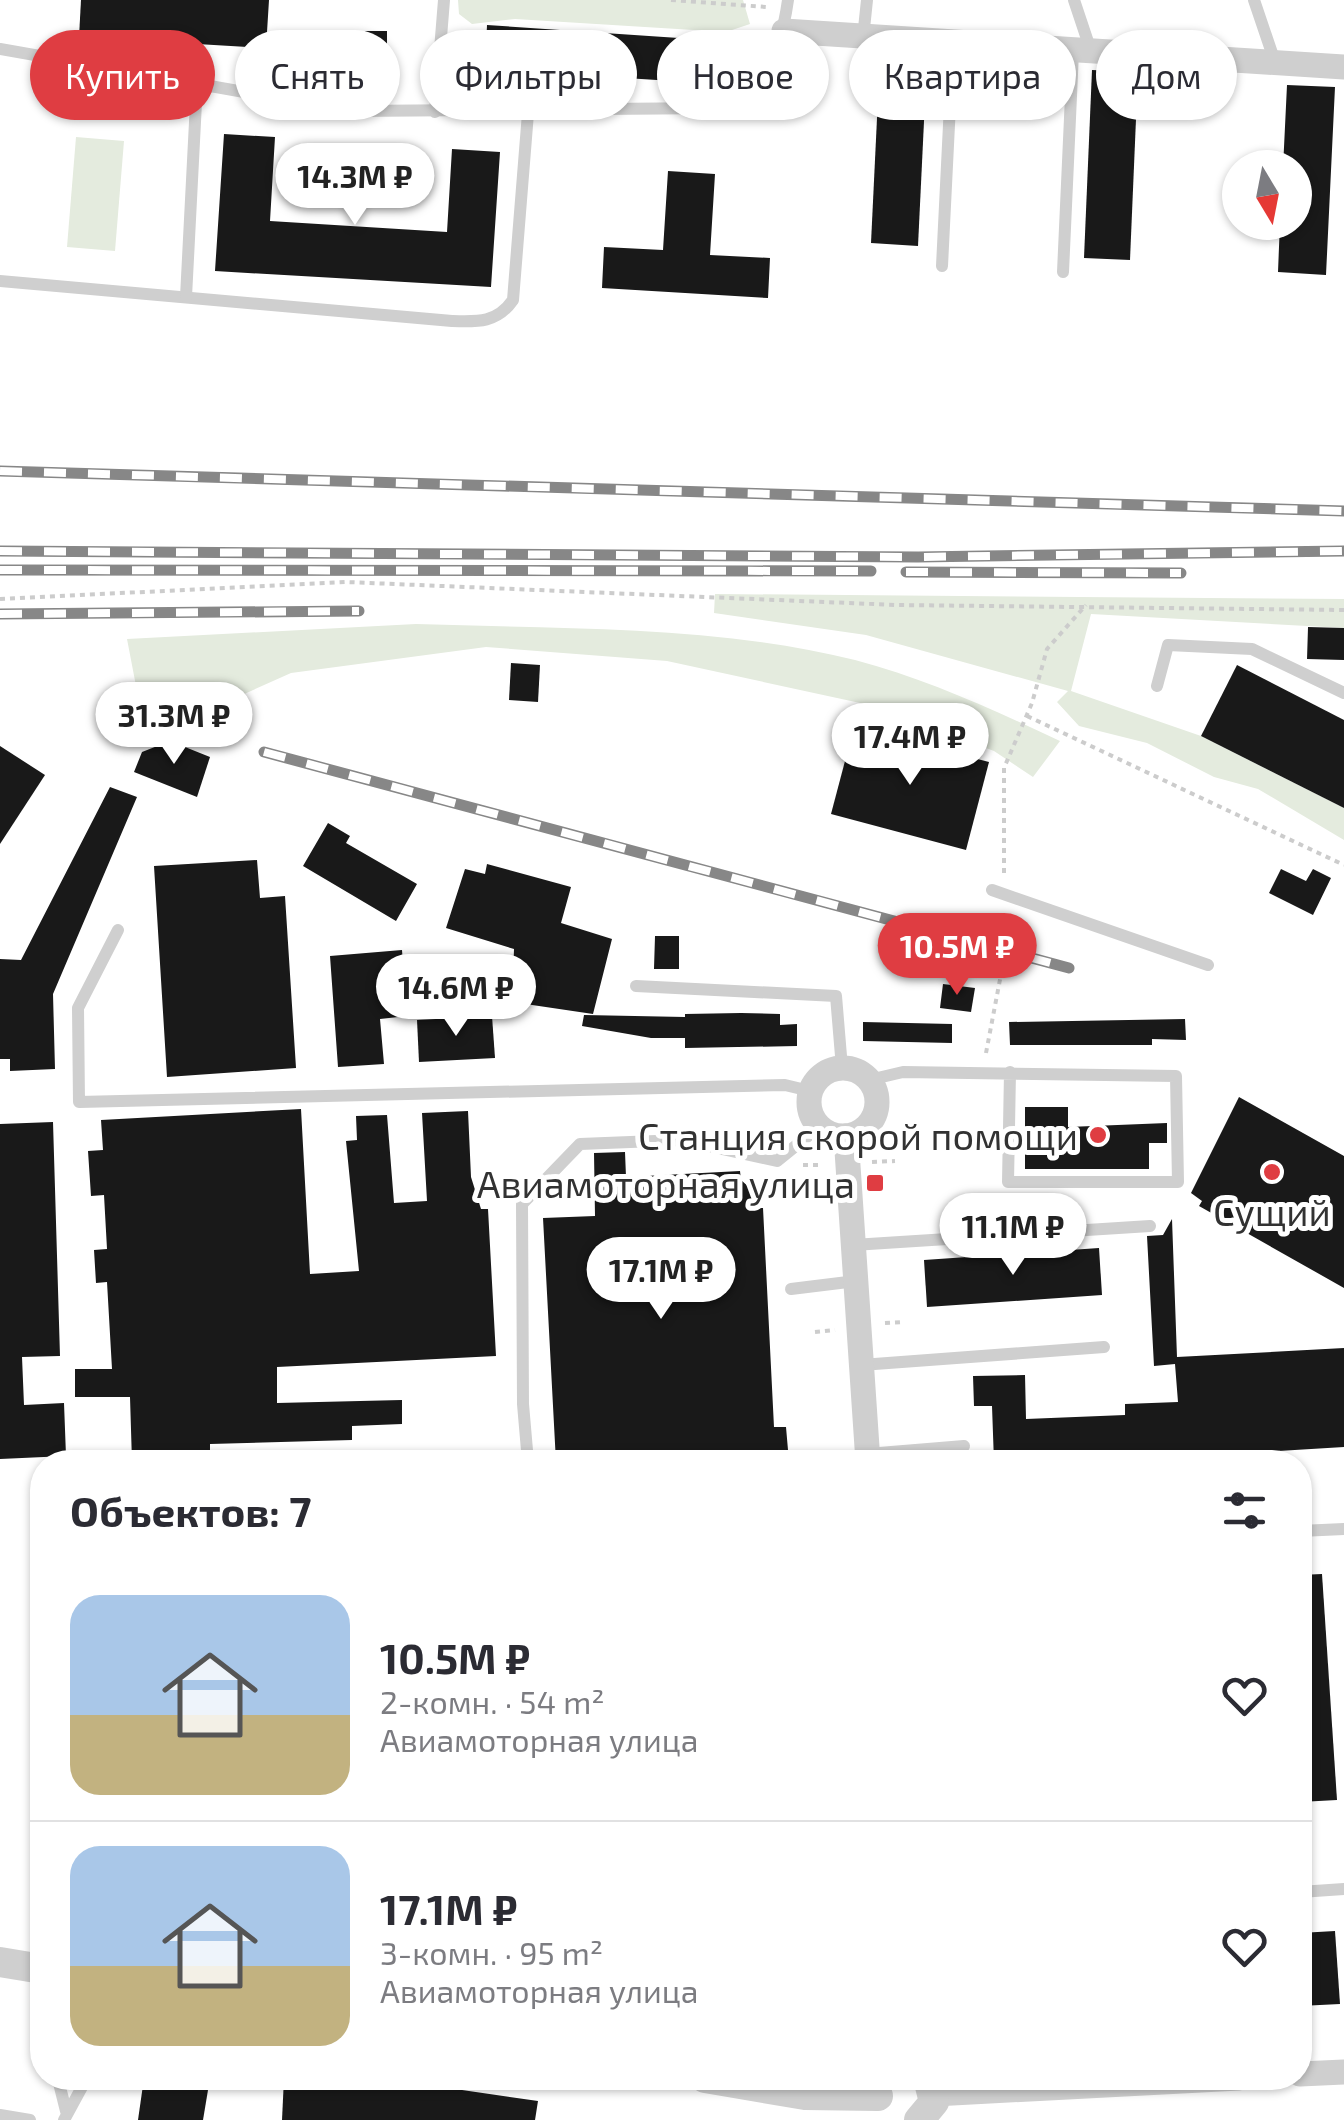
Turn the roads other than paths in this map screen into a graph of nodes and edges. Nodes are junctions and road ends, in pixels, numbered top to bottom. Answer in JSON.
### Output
{"nodes":[{"id":1,"x":444,"y":0,"type":"edge"},
{"id":2,"x":788,"y":0,"type":"edge"},
{"id":3,"x":867,"y":0,"type":"edge"},
{"id":4,"x":1074,"y":0,"type":"edge"},
{"id":5,"x":1254,"y":0,"type":"edge"},
{"id":6,"x":442,"y":30,"type":"edge"},
{"id":7,"x":784,"y":30,"type":"edge"},
{"id":8,"x":864,"y":30,"type":"edge"},
{"id":9,"x":0,"y":49,"type":"edge"},
{"id":10,"x":1076,"y":53,"type":"edge"},
{"id":11,"x":1083,"y":53,"type":"junction"},
{"id":12,"x":30,"y":54,"type":"edge"},
{"id":13,"x":1275,"y":64,"type":"junction"},
{"id":14,"x":1344,"y":68,"type":"edge"},
{"id":15,"x":215,"y":86,"type":"edge"},
{"id":16,"x":420,"y":112,"type":"edge"},
{"id":17,"x":194,"y":120,"type":"edge"},
{"id":18,"x":527,"y":120,"type":"edge"},
{"id":19,"x":949,"y":120,"type":"edge"},
{"id":20,"x":942,"y":266,"type":"dead end"},
{"id":21,"x":1064,"y":272,"type":"dead end"},
{"id":22,"x":0,"y":281,"type":"edge"},
{"id":23,"x":186,"y":297,"type":"junction"},
{"id":24,"x":1157,"y":686,"type":"dead end"},
{"id":25,"x":1344,"y":694,"type":"edge"},
{"id":26,"x":998,"y":892,"type":"road end"},
{"id":27,"x":118,"y":930,"type":"dead end"},
{"id":28,"x":1208,"y":965,"type":"dead end"},
{"id":29,"x":636,"y":986,"type":"dead end"},
{"id":30,"x":842,"y":1068,"type":"junction"},
{"id":31,"x":1010,"y":1072,"type":"junction"},
{"id":32,"x":869,"y":1080,"type":"junction"},
{"id":33,"x":810,"y":1091,"type":"junction"},
{"id":34,"x":819,"y":1126,"type":"junction"},
{"id":35,"x":846,"y":1136,"type":"junction"},
{"id":36,"x":1150,"y":1226,"type":"dead end"},
{"id":37,"x":854,"y":1245,"type":"junction"},
{"id":38,"x":856,"y":1281,"type":"junction"},
{"id":39,"x":791,"y":1289,"type":"dead end"},
{"id":40,"x":1104,"y":1347,"type":"dead end"},
{"id":41,"x":862,"y":1365,"type":"junction"},
{"id":42,"x":964,"y":1446,"type":"dead end"},
{"id":43,"x":527,"y":1450,"type":"edge"},
{"id":44,"x":867,"y":1450,"type":"edge"},
{"id":45,"x":932,"y":1450,"type":"edge"},
{"id":46,"x":1344,"y":1530,"type":"edge"},
{"id":47,"x":1312,"y":1531,"type":"edge"},
{"id":48,"x":1344,"y":1889,"type":"edge"},
{"id":49,"x":1312,"y":1891,"type":"edge"},
{"id":50,"x":0,"y":1962,"type":"edge"},
{"id":51,"x":30,"y":1968,"type":"edge"},
{"id":52,"x":1344,"y":2072,"type":"edge"},
{"id":53,"x":1312,"y":2073,"type":"edge"},
{"id":54,"x":60,"y":2090,"type":"edge"},
{"id":55,"x":80,"y":2090,"type":"edge"},
{"id":56,"x":776,"y":2090,"type":"edge"},
{"id":57,"x":1042,"y":2090,"type":"edge"},
{"id":58,"x":927,"y":2097,"type":"edge"},
{"id":59,"x":886,"y":2098,"type":"edge"},
{"id":60,"x":0,"y":2115,"type":"edge"},
{"id":61,"x":65,"y":2116,"type":"edge"},
{"id":62,"x":30,"y":2120,"type":"edge"}],
"edges":[{"from":1,"to":6,"type":"lane"},
{"from":2,"to":7,"type":"lane"},
{"from":3,"to":8,"type":"lane"},
{"from":4,"to":11,"type":"lane"},
{"from":5,"to":13,"type":"lane"},
{"from":9,"to":12,"type":"lane"},
{"from":10,"to":11,"type":"street"},
{"from":11,"to":13,"type":"street"},
{"from":11,"to":21,"type":"lane"},
{"from":13,"to":14,"type":"street"},
{"from":15,"to":16,"type":"lane"},
{"from":17,"to":23,"type":"lane"},
{"from":18,"to":23,"type":"lane"},
{"from":19,"to":20,"type":"lane"},
{"from":22,"to":23,"type":"lane"},
{"from":24,"to":25,"type":"lane"},
{"from":26,"to":28,"type":"lane"},
{"from":27,"to":33,"type":"lane"},
{"from":29,"to":30,"type":"lane"},
{"from":30,"to":32,"type":"street"},
{"from":30,"to":33,"type":"street"},
{"from":31,"to":31,"type":"lane"},
{"from":31,"to":32,"type":"lane"},
{"from":32,"to":35,"type":"street"},
{"from":33,"to":34,"type":"street"},
{"from":34,"to":35,"type":"street"},
{"from":34,"to":43,"type":"lane"},
{"from":35,"to":37,"type":"street"},
{"from":36,"to":37,"type":"lane"},
{"from":37,"to":38,"type":"street"},
{"from":38,"to":39,"type":"lane"},
{"from":38,"to":41,"type":"street"},
{"from":40,"to":41,"type":"lane"},
{"from":41,"to":44,"type":"street"},
{"from":42,"to":45,"type":"lane"},
{"from":46,"to":47,"type":"lane"},
{"from":48,"to":49,"type":"lane"},
{"from":50,"to":51,"type":"street"},
{"from":52,"to":53,"type":"street"},
{"from":54,"to":61,"type":"lane"},
{"from":55,"to":61,"type":"lane"},
{"from":56,"to":59,"type":"street"},
{"from":57,"to":58,"type":"street"},
{"from":60,"to":62,"type":"lane"}]}
